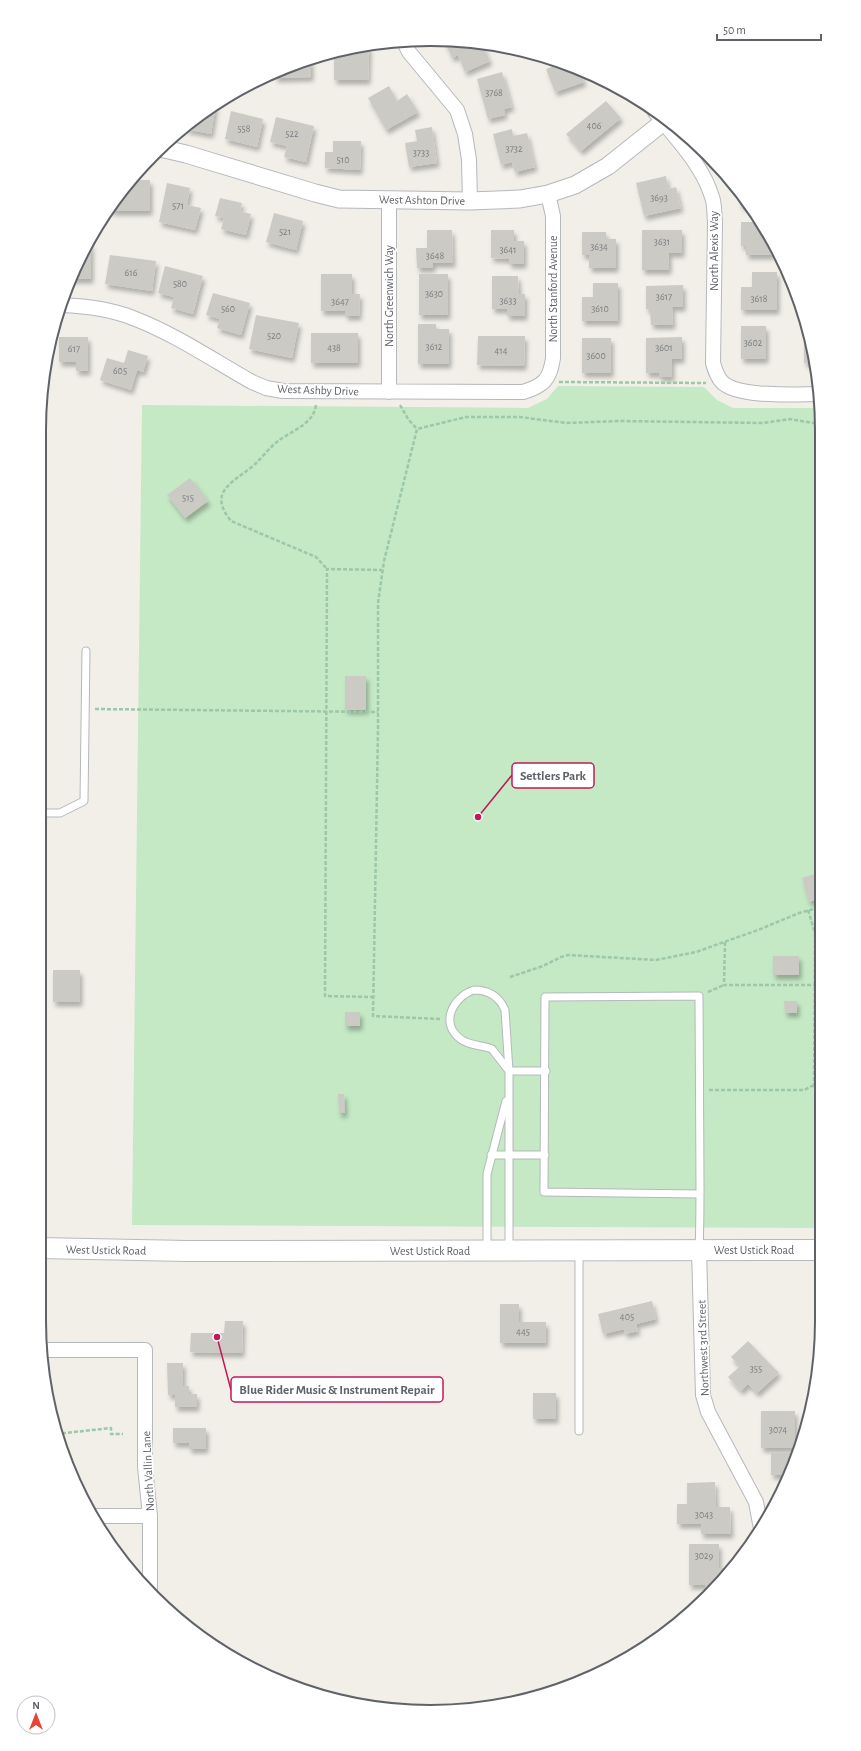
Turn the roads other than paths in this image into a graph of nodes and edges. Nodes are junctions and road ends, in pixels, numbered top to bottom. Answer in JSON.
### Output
{"nodes":[{"id":1,"x":406,"y":47,"type":"edge"},
{"id":2,"x":659,"y":121,"type":"edge"},
{"id":3,"x":672,"y":130,"type":"edge"},
{"id":4,"x":168,"y":150,"type":"edge"},
{"id":5,"x":548,"y":194,"type":"junction"},
{"id":6,"x":389,"y":200,"type":"junction"},
{"id":7,"x":470,"y":201,"type":"junction"},
{"id":8,"x":67,"y":305,"type":"edge"},
{"id":9,"x":550,"y":382,"type":"joint"},
{"id":10,"x":389,"y":392,"type":"junction"},
{"id":11,"x":813,"y":394,"type":"edge"},
{"id":12,"x":86,"y":651,"type":"dead end"},
{"id":13,"x":46,"y":813,"type":"edge"},
{"id":14,"x":509,"y":1071,"type":"junction"},
{"id":15,"x":546,"y":1071,"type":"junction"},
{"id":16,"x":509,"y":1091,"type":"junction"},
{"id":17,"x":491,"y":1155,"type":"junction"},
{"id":18,"x":509,"y":1155,"type":"junction"},
{"id":19,"x":545,"y":1155,"type":"junction"},
{"id":20,"x":700,"y":1194,"type":"junction"},
{"id":21,"x":46,"y":1248,"type":"edge"},
{"id":22,"x":700,"y":1250,"type":"junction"},
{"id":23,"x":815,"y":1250,"type":"edge"},
{"id":24,"x":579,"y":1251,"type":"junction"},
{"id":25,"x":487,"y":1252,"type":"junction"},
{"id":26,"x":509,"y":1252,"type":"junction"},
{"id":27,"x":47,"y":1350,"type":"edge"},
{"id":28,"x":579,"y":1431,"type":"dead end"},
{"id":29,"x":100,"y":1516,"type":"edge"},
{"id":30,"x":150,"y":1516,"type":"junction"},
{"id":31,"x":759,"y":1519,"type":"edge"},
{"id":32,"x":150,"y":1583,"type":"edge"}],
"edges":[{"from":1,"to":7,"type":"street"},
{"from":2,"to":5,"type":"street","name":"West Ashton Drive"},
{"from":3,"to":11,"type":"street","name":"North Alexis Way"},
{"from":4,"to":6,"type":"street","name":"West Ashton Drive"},
{"from":5,"to":7,"type":"street","name":"West Ashton Drive"},
{"from":5,"to":9,"type":"street","name":"North Stanford Avenue"},
{"from":6,"to":7,"type":"street","name":"West Ashton Drive"},
{"from":6,"to":10,"type":"street","name":"North Greenwich Way"},
{"from":8,"to":10,"type":"street","name":"West Ashby Drive"},
{"from":9,"to":10,"type":"street","name":"West Ashby Drive"},
{"from":12,"to":13,"type":"lane"},
{"from":14,"to":14,"type":"lane"},
{"from":14,"to":15,"type":"lane"},
{"from":14,"to":16,"type":"lane"},
{"from":15,"to":19,"type":"lane"},
{"from":15,"to":20,"type":"lane"},
{"from":16,"to":17,"type":"lane"},
{"from":16,"to":18,"type":"lane"},
{"from":17,"to":18,"type":"lane"},
{"from":17,"to":25,"type":"lane"},
{"from":18,"to":19,"type":"lane"},
{"from":18,"to":26,"type":"lane"},
{"from":19,"to":20,"type":"lane"},
{"from":20,"to":22,"type":"lane"},
{"from":21,"to":25,"type":"main road","name":"West Ustick Road"},
{"from":22,"to":23,"type":"main road","name":"West Ustick Road"},
{"from":22,"to":24,"type":"main road","name":"West Ustick Road"},
{"from":22,"to":31,"type":"street","name":"Northwest 3rd Street"},
{"from":24,"to":26,"type":"main road","name":"West Ustick Road"},
{"from":24,"to":28,"type":"lane"},
{"from":25,"to":26,"type":"main road","name":"West Ustick Road"},
{"from":27,"to":30,"type":"street","name":"North Vallin Lane"},
{"from":29,"to":30,"type":"street"},
{"from":30,"to":32,"type":"street","name":"North Vallin Lane"}]}
